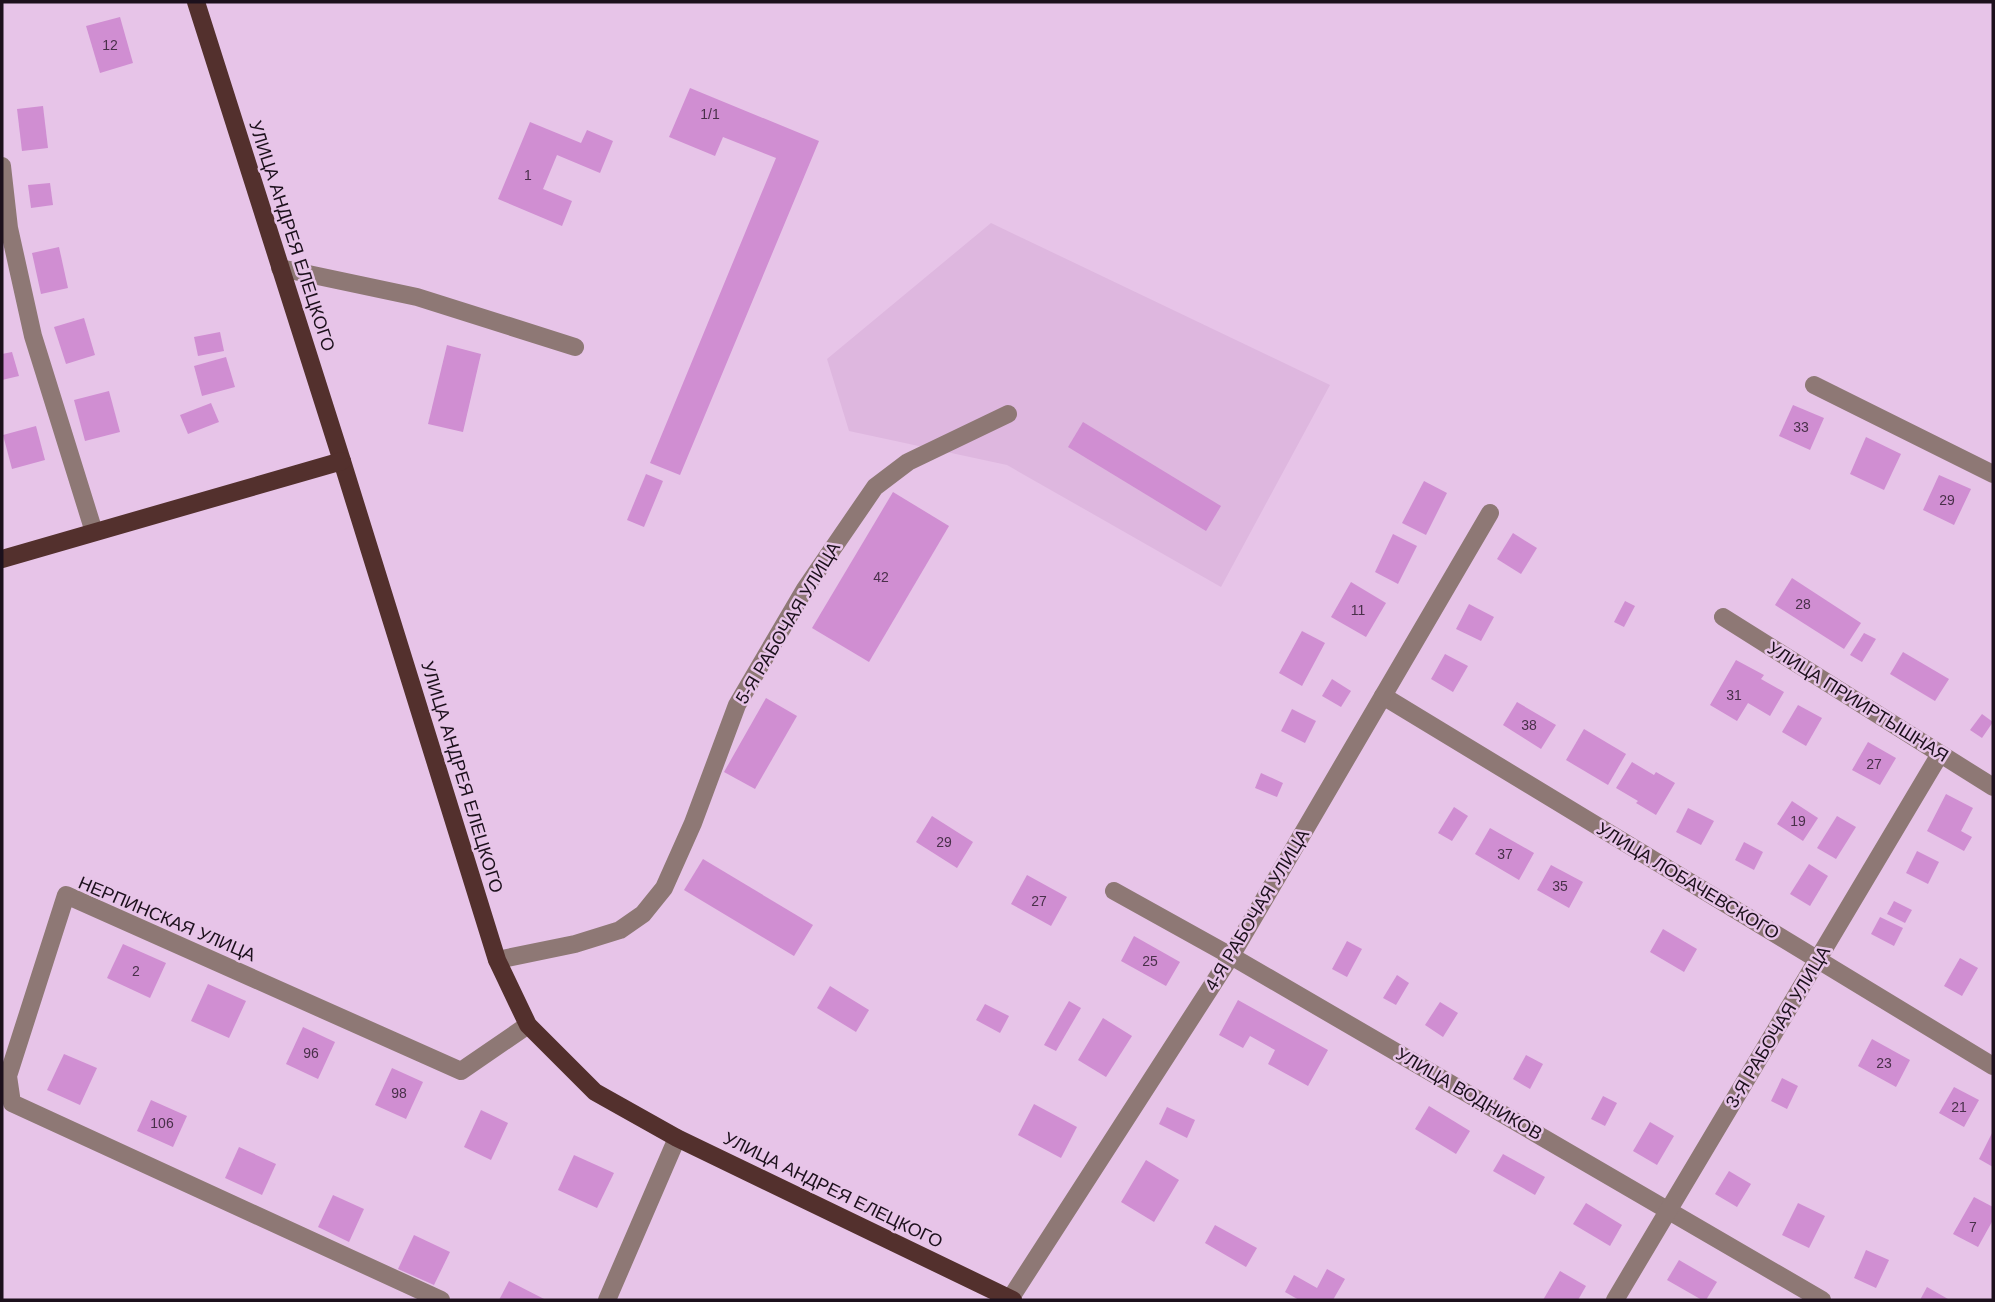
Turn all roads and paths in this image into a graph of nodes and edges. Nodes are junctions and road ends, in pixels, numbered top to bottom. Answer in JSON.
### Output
{"nodes":[{"id":1,"x":196,"y":2,"type":"edge"},
{"id":2,"x":2,"y":166,"type":"edge"},
{"id":3,"x":280,"y":268,"type":"junction"},
{"id":4,"x":575,"y":347,"type":"dead end"},
{"id":5,"x":1814,"y":385,"type":"dead end"},
{"id":6,"x":1008,"y":414,"type":"dead end"},
{"id":7,"x":342,"y":461,"type":"junction"},
{"id":8,"x":1993,"y":474,"type":"edge"},
{"id":9,"x":1490,"y":513,"type":"dead end"},
{"id":10,"x":94,"y":532,"type":"junction"},
{"id":11,"x":2,"y":559,"type":"edge"},
{"id":12,"x":1723,"y":617,"type":"dead end"},
{"id":13,"x":1383,"y":696,"type":"junction"},
{"id":14,"x":1940,"y":754,"type":"junction"},
{"id":15,"x":1993,"y":787,"type":"edge"},
{"id":16,"x":1114,"y":891,"type":"dead end"},
{"id":17,"x":1231,"y":956,"type":"junction"},
{"id":18,"x":1818,"y":959,"type":"junction"},
{"id":19,"x":497,"y":960,"type":"junction"},
{"id":20,"x":528,"y":1025,"type":"junction"},
{"id":21,"x":1993,"y":1066,"type":"edge"},
{"id":22,"x":677,"y":1138,"type":"junction"},
{"id":23,"x":1669,"y":1211,"type":"junction"},
{"id":24,"x":441,"y":1300,"type":"edge"},
{"id":25,"x":607,"y":1300,"type":"edge"},
{"id":26,"x":1011,"y":1300,"type":"edge"},
{"id":27,"x":1615,"y":1300,"type":"edge"},
{"id":28,"x":1822,"y":1300,"type":"edge"}],
"edges":[{"from":1,"to":3,"type":"main road","name":"УЛИЦА АНДРЕЯ ЕЛЕЦКОГО"},
{"from":2,"to":10,"type":"street"},
{"from":3,"to":4,"type":"street"},
{"from":3,"to":7,"type":"main road","name":"УЛИЦА АНДРЕЯ ЕЛЕЦКОГО"},
{"from":5,"to":8,"type":"street"},
{"from":6,"to":19,"type":"street","name":"5-Я РАБОЧАЯ УЛИЦА"},
{"from":7,"to":10,"type":"main road"},
{"from":7,"to":19,"type":"main road","name":"УЛИЦА АНДРЕЯ ЕЛЕЦКОГО"},
{"from":9,"to":13,"type":"street","name":"4-Я РАБОЧАЯ УЛИЦА"},
{"from":10,"to":11,"type":"main road"},
{"from":12,"to":14,"type":"street","name":"УЛИЦА ПРИИРТЫШНАЯ"},
{"from":13,"to":17,"type":"street","name":"4-Я РАБОЧАЯ УЛИЦА"},
{"from":13,"to":18,"type":"street","name":"УЛИЦА ЛОБАЧЕВСКОГО"},
{"from":14,"to":15,"type":"street","name":"УЛИЦА ПРИИРТЫШНАЯ"},
{"from":14,"to":18,"type":"street","name":"3-Я РАБОЧАЯ УЛИЦА"},
{"from":16,"to":17,"type":"street","name":"УЛИЦА ВОДНИКОВ"},
{"from":17,"to":23,"type":"street","name":"УЛИЦА ВОДНИКОВ"},
{"from":17,"to":26,"type":"street","name":"4-Я РАБОЧАЯ УЛИЦА"},
{"from":18,"to":21,"type":"street","name":"УЛИЦА ЛОБАЧЕВСКОГО"},
{"from":18,"to":23,"type":"street","name":"3-Я РАБОЧАЯ УЛИЦА"},
{"from":19,"to":20,"type":"main road","name":"УЛИЦА АНДРЕЯ ЕЛЕЦКОГО"},
{"from":20,"to":22,"type":"main road","name":"УЛИЦА АНДРЕЯ ЕЛЕЦКОГО"},
{"from":20,"to":24,"type":"street","name":"НЕРПИНСКАЯ УЛИЦА"},
{"from":22,"to":25,"type":"street"},
{"from":22,"to":26,"type":"main road","name":"УЛИЦА АНДРЕЯ ЕЛЕЦКОГО"},
{"from":23,"to":27,"type":"street","name":"3-Я РАБОЧАЯ УЛИЦА"},
{"from":23,"to":28,"type":"street","name":"УЛИЦА ВОДНИКОВ"}]}
